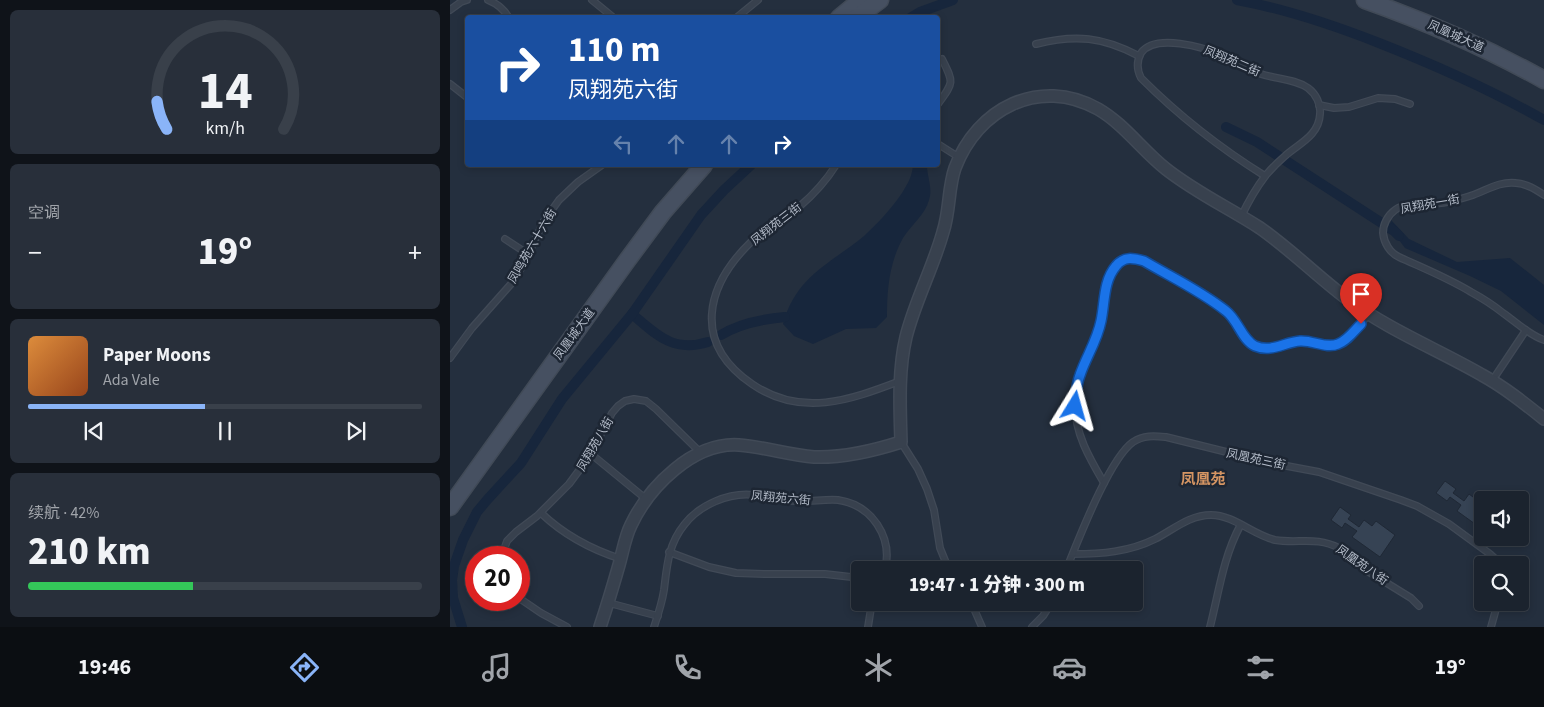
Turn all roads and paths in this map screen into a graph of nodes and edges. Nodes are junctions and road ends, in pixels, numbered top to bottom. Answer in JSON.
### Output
{"nodes":[{"id":1,"x":467,"y":0,"type":"edge"},
{"id":2,"x":488,"y":0,"type":"edge"},
{"id":3,"x":592,"y":0,"type":"edge"},
{"id":4,"x":758,"y":0,"type":"edge"},
{"id":5,"x":860,"y":0,"type":"edge"},
{"id":6,"x":880,"y":0,"type":"edge"},
{"id":7,"x":1365,"y":0,"type":"edge"},
{"id":8,"x":1396,"y":0,"type":"edge"},
{"id":9,"x":450,"y":10,"type":"edge"},
{"id":10,"x":507,"y":15,"type":"edge"},
{"id":11,"x":610,"y":15,"type":"edge"},
{"id":12,"x":740,"y":15,"type":"edge"},
{"id":13,"x":842,"y":15,"type":"edge"},
{"id":14,"x":860,"y":15,"type":"edge"},
{"id":15,"x":1036,"y":44,"type":"dead end"},
{"id":16,"x":1139,"y":56,"type":"junction"},
{"id":17,"x":942,"y":59,"type":"dead end"},
{"id":18,"x":1544,"y":67,"type":"edge"},
{"id":19,"x":1544,"y":80,"type":"edge"},
{"id":20,"x":450,"y":84,"type":"edge"},
{"id":21,"x":465,"y":96,"type":"edge"},
{"id":22,"x":940,"y":101,"type":"edge"},
{"id":23,"x":1410,"y":104,"type":"dead end"},
{"id":24,"x":1319,"y":105,"type":"junction"},
{"id":25,"x":940,"y":145,"type":"edge"},
{"id":26,"x":960,"y":158,"type":"junction"},
{"id":27,"x":599,"y":167,"type":"edge"},
{"id":28,"x":688,"y":167,"type":"edge"},
{"id":29,"x":702,"y":167,"type":"edge"},
{"id":30,"x":835,"y":167,"type":"edge"},
{"id":31,"x":1265,"y":176,"type":"junction"},
{"id":32,"x":1544,"y":195,"type":"edge"},
{"id":33,"x":1241,"y":217,"type":"junction"},
{"id":34,"x":505,"y":239,"type":"dead end"},
{"id":35,"x":528,"y":254,"type":"junction"},
{"id":36,"x":1370,"y":314,"type":"junction"},
{"id":37,"x":1526,"y":330,"type":"junction"},
{"id":38,"x":1544,"y":340,"type":"edge"},
{"id":39,"x":450,"y":358,"type":"edge"},
{"id":40,"x":900,"y":381,"type":"junction"},
{"id":41,"x":1492,"y":381,"type":"junction"},
{"id":42,"x":1544,"y":419,"type":"edge"},
{"id":43,"x":900,"y":442,"type":"junction"},
{"id":44,"x":701,"y":453,"type":"junction"},
{"id":45,"x":591,"y":454,"type":"junction"},
{"id":46,"x":1104,"y":483,"type":"junction"},
{"id":47,"x":450,"y":488,"type":"edge"},
{"id":48,"x":646,"y":499,"type":"junction"},
{"id":49,"x":450,"y":507,"type":"edge"},
{"id":50,"x":541,"y":513,"type":"junction"},
{"id":51,"x":1240,"y":526,"type":"junction"},
{"id":52,"x":505,"y":546,"type":"edge"},
{"id":53,"x":669,"y":552,"type":"junction"},
{"id":54,"x":1073,"y":554,"type":"junction"},
{"id":55,"x":1492,"y":556,"type":"edge"},
{"id":56,"x":621,"y":559,"type":"junction"},
{"id":57,"x":886,"y":561,"type":"edge"},
{"id":58,"x":945,"y":561,"type":"edge"},
{"id":59,"x":1070,"y":561,"type":"edge"},
{"id":60,"x":851,"y":577,"type":"edge"},
{"id":61,"x":608,"y":603,"type":"junction"},
{"id":62,"x":530,"y":606,"type":"edge"},
{"id":63,"x":1420,"y":606,"type":"dead end"},
{"id":64,"x":871,"y":611,"type":"edge"},
{"id":65,"x":975,"y":611,"type":"edge"},
{"id":66,"x":1046,"y":611,"type":"edge"},
{"id":67,"x":1495,"y":611,"type":"edge"},
{"id":68,"x":658,"y":616,"type":"junction"},
{"id":69,"x":1212,"y":626,"type":"edge"},
{"id":70,"x":566,"y":627,"type":"edge"},
{"id":71,"x":600,"y":627,"type":"edge"},
{"id":72,"x":654,"y":627,"type":"edge"},
{"id":73,"x":868,"y":627,"type":"edge"},
{"id":74,"x":982,"y":627,"type":"edge"},
{"id":75,"x":1032,"y":627,"type":"edge"},
{"id":76,"x":1491,"y":627,"type":"edge"}],
"edges":[{"from":1,"to":9,"type":"lane"},
{"from":2,"to":10,"type":"lane"},
{"from":3,"to":11,"type":"lane"},
{"from":4,"to":12,"type":"lane"},
{"from":5,"to":13,"type":"main road"},
{"from":6,"to":14,"type":"main road"},
{"from":7,"to":19,"type":"main road","name":"凤凰城大道"},
{"from":8,"to":18,"type":"main road","name":"凤凰城大道"},
{"from":15,"to":16,"type":"lane"},
{"from":16,"to":24,"type":"lane","name":"凤翔苑二街"},
{"from":16,"to":31,"type":"lane"},
{"from":17,"to":22,"type":"lane"},
{"from":20,"to":21,"type":"lane"},
{"from":23,"to":24,"type":"lane"},
{"from":24,"to":31,"type":"lane"},
{"from":25,"to":26,"type":"lane"},
{"from":26,"to":33,"type":"street"},
{"from":26,"to":40,"type":"street"},
{"from":27,"to":35,"type":"lane","name":"凤鸣苑六十六街"},
{"from":28,"to":47,"type":"main road","name":"凤凰城大道"},
{"from":29,"to":49,"type":"main road","name":"凤凰城大道"},
{"from":30,"to":40,"type":"lane","name":"凤翔苑三街"},
{"from":31,"to":33,"type":"lane"},
{"from":32,"to":37,"type":"lane","name":"凤翔苑一街"},
{"from":33,"to":36,"type":"street"},
{"from":34,"to":35,"type":"lane"},
{"from":35,"to":39,"type":"lane","name":"凤鸣苑六十六街"},
{"from":36,"to":41,"type":"street"},
{"from":36,"to":46,"type":"lane"},
{"from":37,"to":38,"type":"lane","name":"凤翔苑一街"},
{"from":37,"to":41,"type":"lane"},
{"from":40,"to":43,"type":"street"},
{"from":41,"to":42,"type":"street"},
{"from":43,"to":44,"type":"street"},
{"from":43,"to":58,"type":"lane"},
{"from":44,"to":45,"type":"lane","name":"凤翔苑八街"},
{"from":44,"to":48,"type":"street"},
{"from":45,"to":48,"type":"lane"},
{"from":45,"to":50,"type":"lane","name":"凤翔苑八街"},
{"from":46,"to":54,"type":"lane","name":"凤凰苑三街"},
{"from":46,"to":55,"type":"lane","name":"凤凰苑三街"},
{"from":48,"to":56,"type":"street"},
{"from":50,"to":52,"type":"lane","name":"凤翔苑八街"},
{"from":50,"to":56,"type":"lane"},
{"from":51,"to":54,"type":"lane","name":"凤凰苑八街"},
{"from":51,"to":63,"type":"lane","name":"凤凰苑八街"},
{"from":51,"to":69,"type":"lane"},
{"from":53,"to":57,"type":"lane","name":"凤翔苑六街"},
{"from":53,"to":60,"type":"lane"},
{"from":53,"to":68,"type":"lane","name":"凤翔苑六街"},
{"from":54,"to":59,"type":"lane","name":"凤凰苑三街"},
{"from":56,"to":61,"type":"street"},
{"from":61,"to":68,"type":"lane"},
{"from":61,"to":71,"type":"street"},
{"from":62,"to":70,"type":"lane"},
{"from":64,"to":73,"type":"lane"},
{"from":65,"to":74,"type":"lane"},
{"from":66,"to":75,"type":"lane"},
{"from":67,"to":76,"type":"lane"},
{"from":68,"to":72,"type":"lane","name":"凤翔苑六街"}]}
